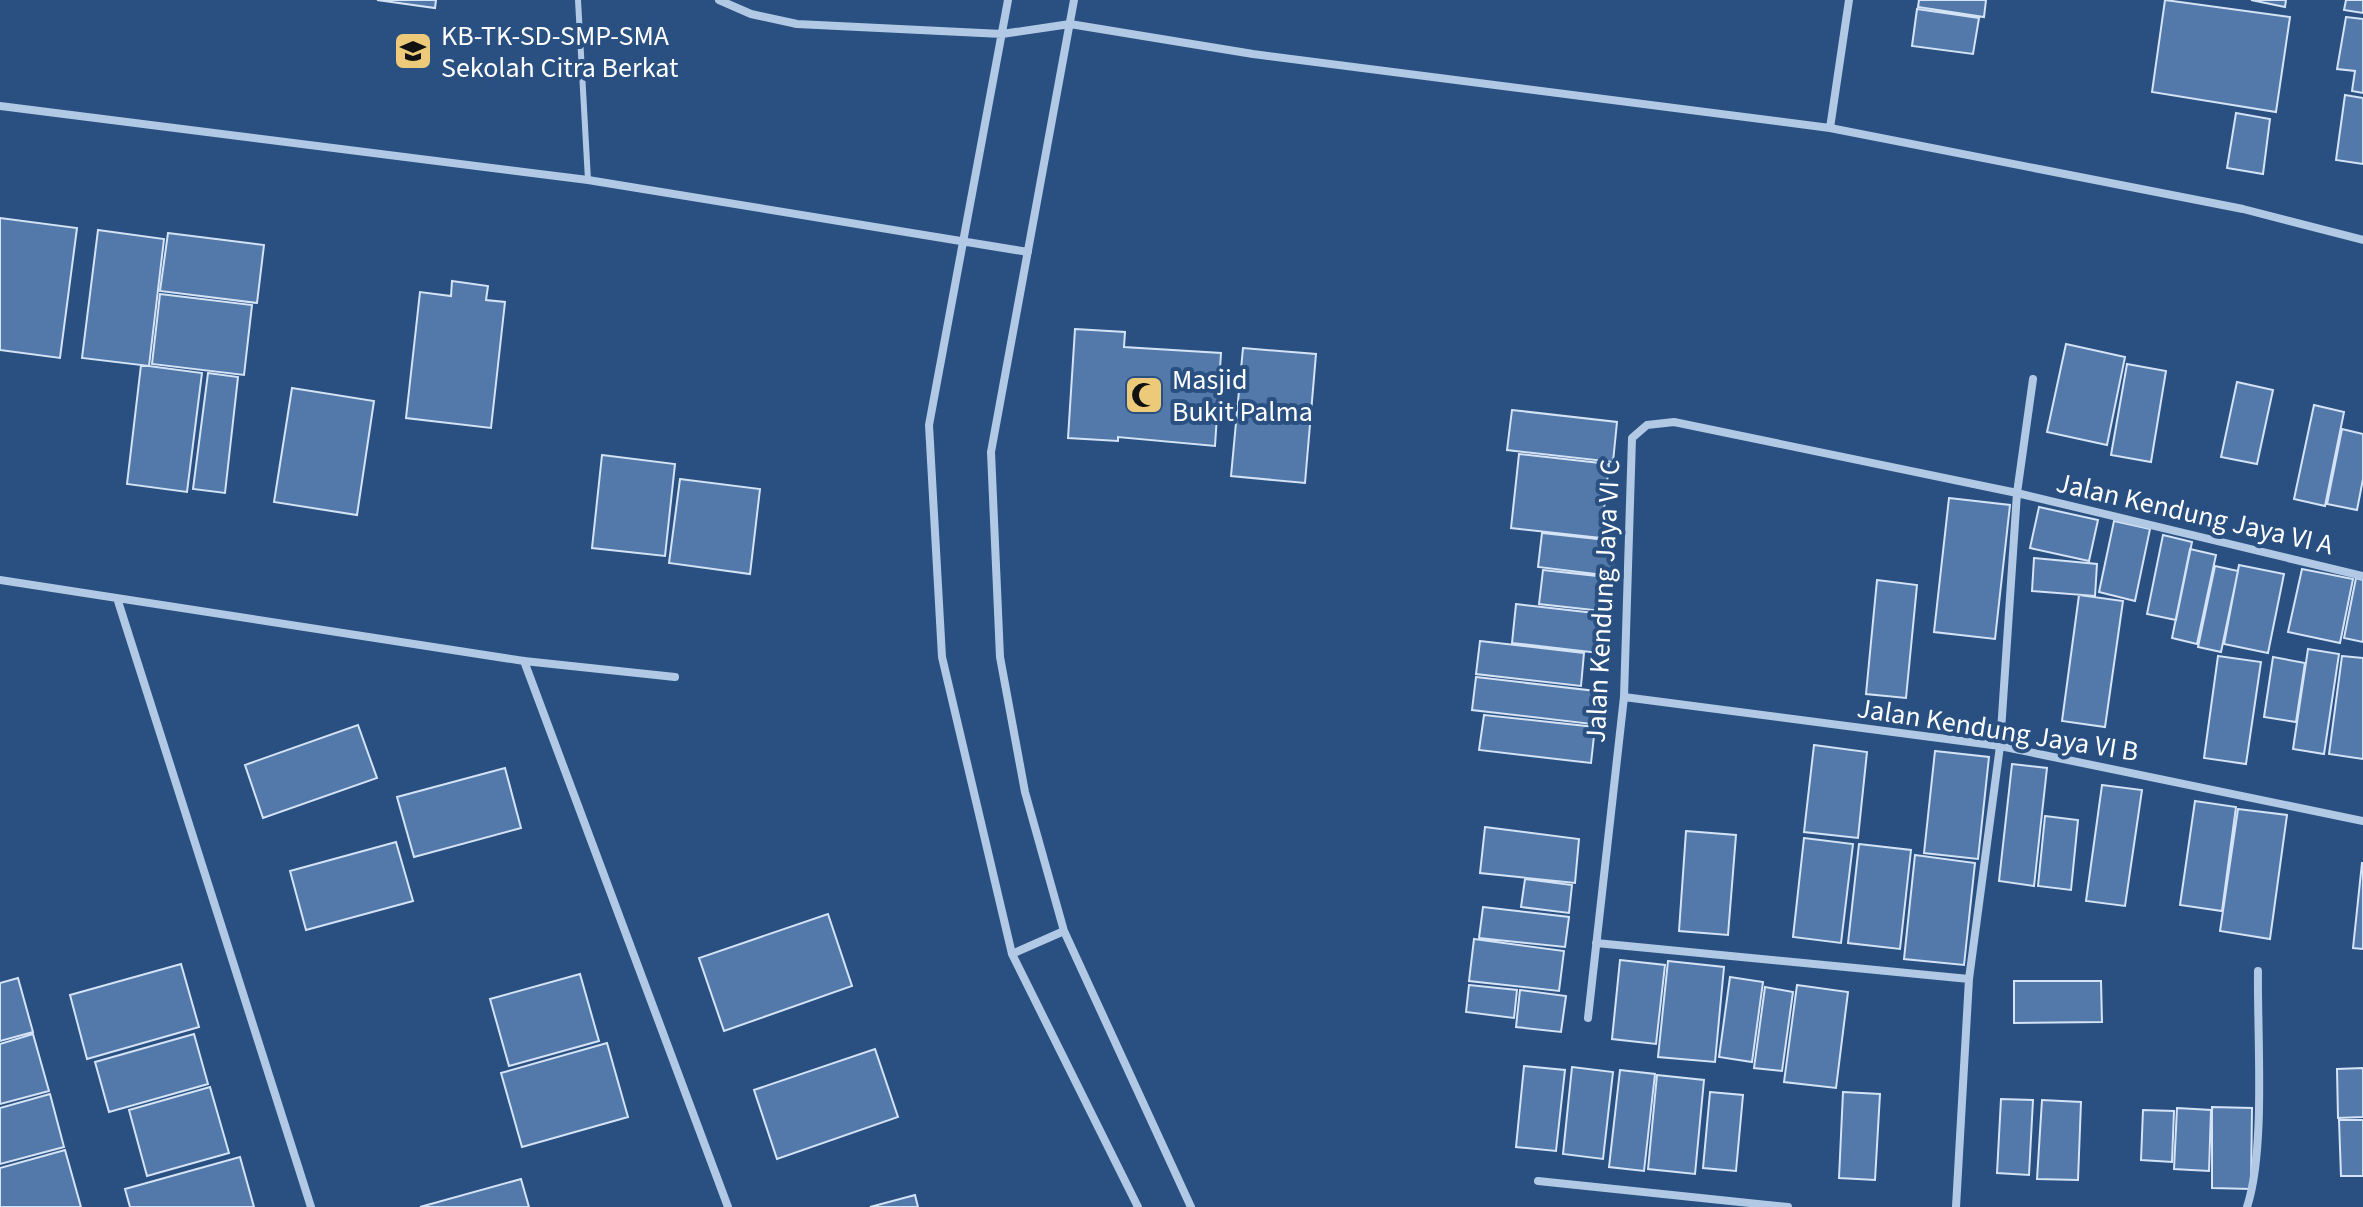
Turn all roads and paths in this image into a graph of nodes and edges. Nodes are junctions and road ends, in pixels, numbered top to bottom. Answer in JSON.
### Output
{"nodes":[{"id":1,"x":578,"y":0,"type":"edge"},
{"id":2,"x":719,"y":0,"type":"edge"},
{"id":3,"x":1008,"y":0,"type":"edge"},
{"id":4,"x":1074,"y":0,"type":"edge"},
{"id":5,"x":1849,"y":0,"type":"edge"},
{"id":6,"x":1070,"y":24,"type":"junction"},
{"id":7,"x":1002,"y":34,"type":"junction"},
{"id":8,"x":0,"y":106,"type":"edge"},
{"id":9,"x":1830,"y":128,"type":"junction"},
{"id":10,"x":588,"y":180,"type":"junction"},
{"id":11,"x":2363,"y":240,"type":"edge"},
{"id":12,"x":962,"y":243,"type":"junction"},
{"id":13,"x":1028,"y":252,"type":"junction"},
{"id":14,"x":2033,"y":379,"type":"dead end"},
{"id":15,"x":2017,"y":493,"type":"junction"},
{"id":16,"x":2363,"y":576,"type":"edge"},
{"id":17,"x":0,"y":580,"type":"edge"},
{"id":18,"x":117,"y":598,"type":"junction"},
{"id":19,"x":524,"y":661,"type":"junction"},
{"id":20,"x":675,"y":677,"type":"dead end"},
{"id":21,"x":1624,"y":697,"type":"junction"},
{"id":22,"x":2000,"y":746,"type":"junction"},
{"id":23,"x":2363,"y":821,"type":"edge"},
{"id":24,"x":1064,"y":931,"type":"junction"},
{"id":25,"x":1596,"y":943,"type":"junction"},
{"id":26,"x":1012,"y":954,"type":"junction"},
{"id":27,"x":2258,"y":971,"type":"dead end"},
{"id":28,"x":1969,"y":979,"type":"junction"},
{"id":29,"x":1588,"y":1018,"type":"dead end"},
{"id":30,"x":1538,"y":1181,"type":"dead end"},
{"id":31,"x":311,"y":1207,"type":"edge"},
{"id":32,"x":728,"y":1207,"type":"edge"},
{"id":33,"x":1138,"y":1207,"type":"edge"},
{"id":34,"x":1191,"y":1207,"type":"edge"},
{"id":35,"x":1788,"y":1207,"type":"edge"},
{"id":36,"x":1956,"y":1207,"type":"edge"},
{"id":37,"x":2247,"y":1207,"type":"edge"}],
"edges":[{"from":1,"to":10,"type":"lane"},
{"from":2,"to":7,"type":"street"},
{"from":3,"to":7,"type":"street"},
{"from":4,"to":6,"type":"street"},
{"from":5,"to":9,"type":"street"},
{"from":6,"to":7,"type":"street"},
{"from":6,"to":9,"type":"street"},
{"from":6,"to":13,"type":"street"},
{"from":7,"to":12,"type":"street"},
{"from":8,"to":10,"type":"street"},
{"from":9,"to":11,"type":"street"},
{"from":10,"to":12,"type":"street"},
{"from":12,"to":13,"type":"street"},
{"from":12,"to":26,"type":"street"},
{"from":13,"to":24,"type":"street"},
{"from":14,"to":15,"type":"street"},
{"from":15,"to":16,"type":"street","name":"Jalan Kendung Jaya VI A"},
{"from":15,"to":21,"type":"street","name":"Jalan Kendung Jaya VI C"},
{"from":15,"to":22,"type":"street"},
{"from":17,"to":18,"type":"street"},
{"from":18,"to":19,"type":"street"},
{"from":18,"to":31,"type":"street"},
{"from":19,"to":20,"type":"street"},
{"from":19,"to":32,"type":"street"},
{"from":21,"to":22,"type":"street","name":"Jalan Kendung Jaya VI B"},
{"from":21,"to":25,"type":"street","name":"Jalan Kendung Jaya VI C"},
{"from":22,"to":23,"type":"street","name":"Jalan Kendung Jaya VI B"},
{"from":22,"to":28,"type":"street"},
{"from":24,"to":26,"type":"street"},
{"from":24,"to":34,"type":"street"},
{"from":25,"to":28,"type":"street"},
{"from":25,"to":29,"type":"street","name":"Jalan Kendung Jaya VI C"},
{"from":26,"to":33,"type":"street"},
{"from":27,"to":37,"type":"street"},
{"from":28,"to":36,"type":"street"},
{"from":30,"to":35,"type":"street"}]}
